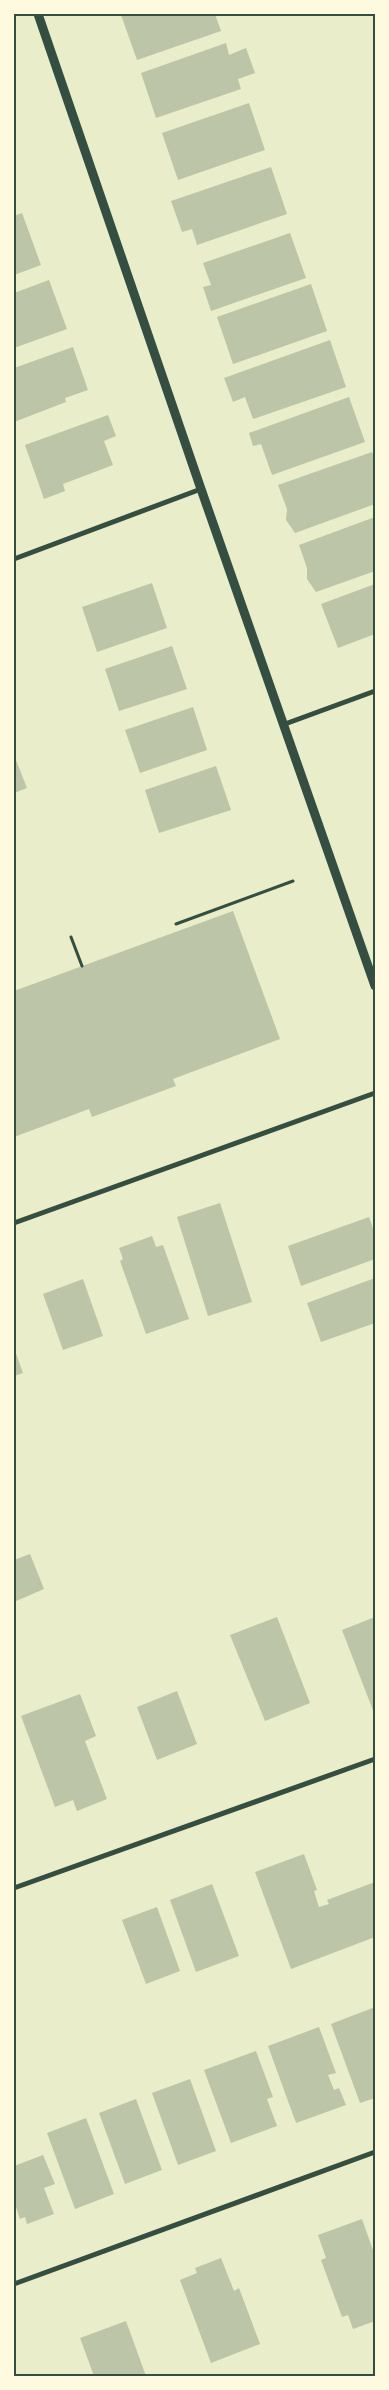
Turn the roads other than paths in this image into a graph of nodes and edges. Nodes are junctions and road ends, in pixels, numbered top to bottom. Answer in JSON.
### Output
{"nodes":[{"id":1,"x":38,"y":14,"type":"edge"},
{"id":2,"x":201,"y":489,"type":"junction"},
{"id":3,"x":14,"y":558,"type":"edge"},
{"id":4,"x":375,"y":691,"type":"edge"},
{"id":5,"x":285,"y":724,"type":"junction"},
{"id":6,"x":375,"y":986,"type":"edge"},
{"id":7,"x":375,"y":1092,"type":"edge"},
{"id":8,"x":14,"y":1223,"type":"edge"},
{"id":9,"x":375,"y":1759,"type":"edge"},
{"id":10,"x":14,"y":1888,"type":"edge"},
{"id":11,"x":375,"y":2152,"type":"edge"},
{"id":12,"x":14,"y":2284,"type":"edge"}],
"edges":[{"from":1,"to":2,"type":"street"},
{"from":2,"to":3,"type":"street"},
{"from":2,"to":5,"type":"street"},
{"from":4,"to":5,"type":"street"},
{"from":5,"to":6,"type":"street"},
{"from":7,"to":8,"type":"street"},
{"from":9,"to":10,"type":"street"},
{"from":11,"to":12,"type":"street"}]}
